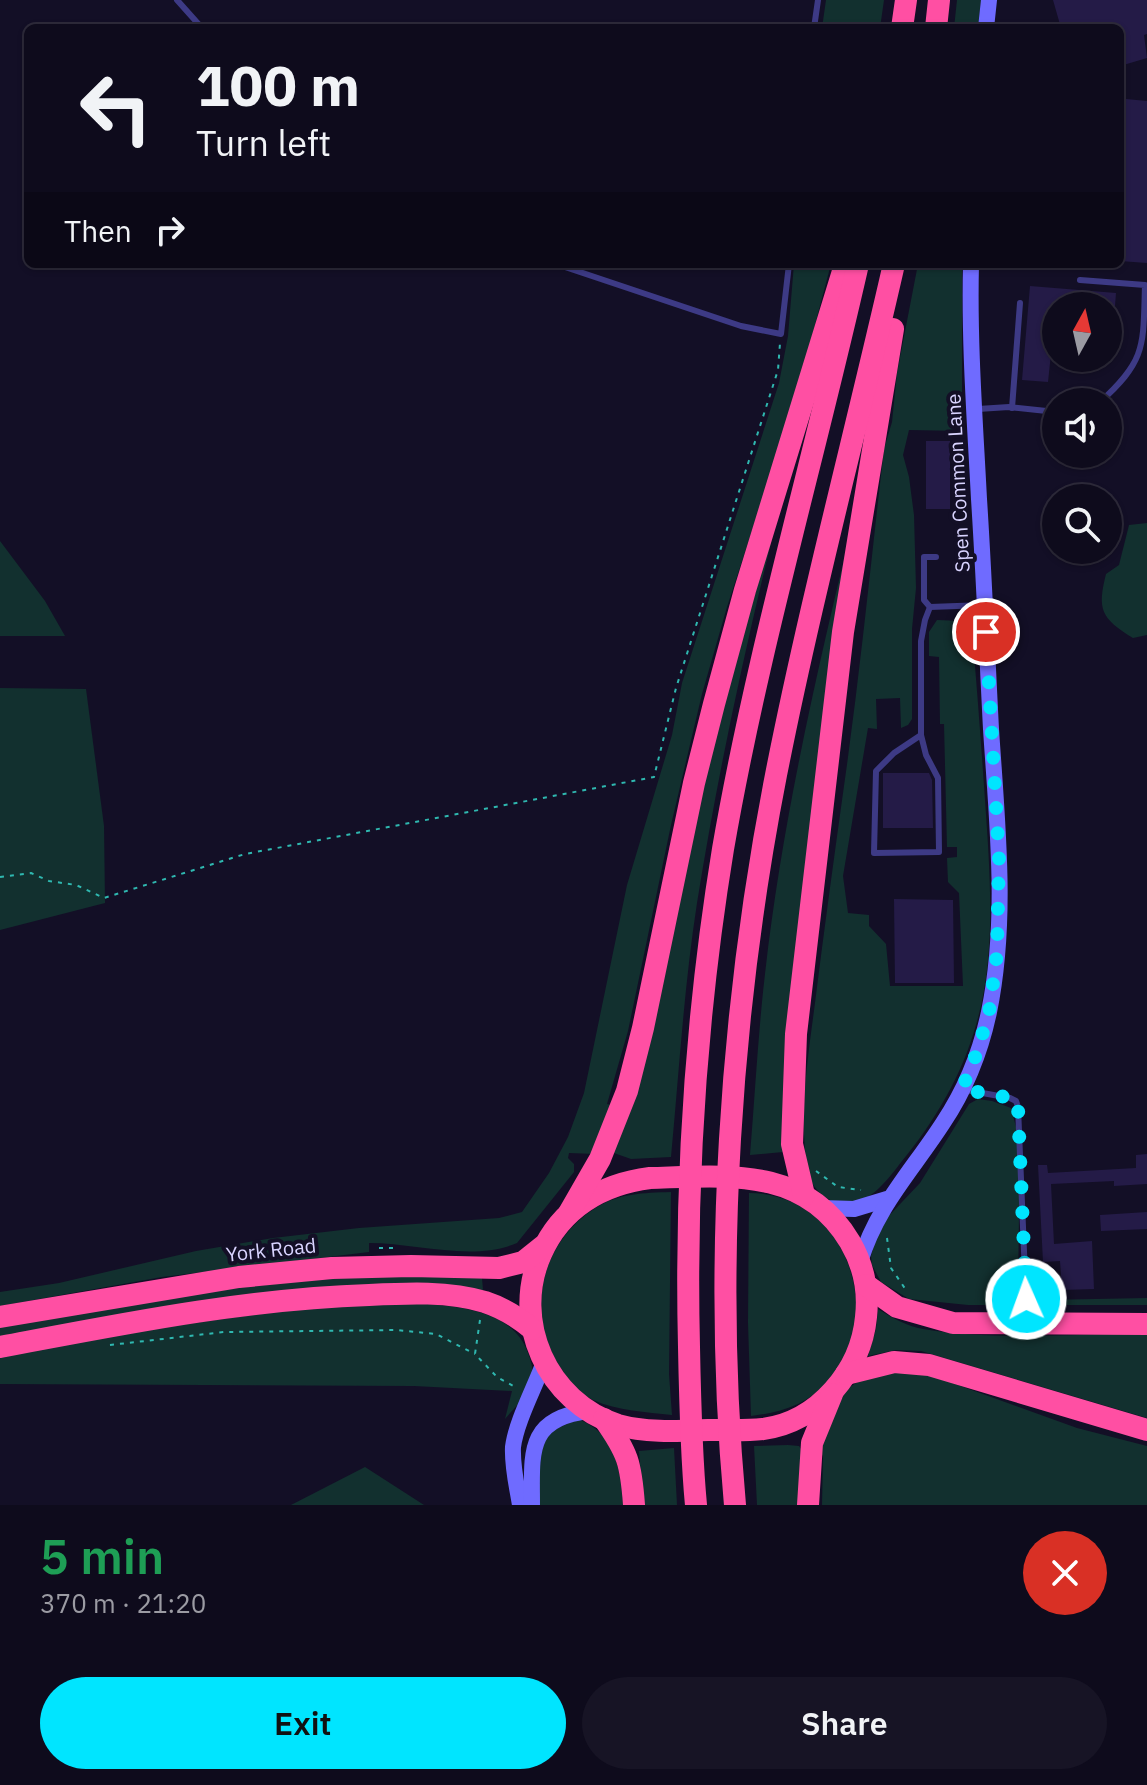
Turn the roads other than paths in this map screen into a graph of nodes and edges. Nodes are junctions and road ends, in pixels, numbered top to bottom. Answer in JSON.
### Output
{"nodes":[{"id":1,"x":177,"y":0,"type":"edge"},
{"id":2,"x":818,"y":0,"type":"edge"},
{"id":3,"x":906,"y":0,"type":"edge"},
{"id":4,"x":939,"y":0,"type":"edge"},
{"id":5,"x":989,"y":0,"type":"edge"},
{"id":6,"x":198,"y":24,"type":"edge"},
{"id":7,"x":815,"y":24,"type":"edge"},
{"id":8,"x":903,"y":24,"type":"edge"},
{"id":9,"x":936,"y":24,"type":"edge"},
{"id":10,"x":986,"y":24,"type":"edge"},
{"id":11,"x":568,"y":268,"type":"edge"},
{"id":12,"x":789,"y":268,"type":"edge"},
{"id":13,"x":845,"y":268,"type":"edge"},
{"id":14,"x":857,"y":268,"type":"edge"},
{"id":15,"x":894,"y":268,"type":"edge"},
{"id":16,"x":895,"y":268,"type":"edge"},
{"id":17,"x":971,"y":268,"type":"edge"},
{"id":18,"x":1080,"y":280,"type":"dead end"},
{"id":19,"x":1020,"y":303,"type":"dead end"},
{"id":20,"x":1018,"y":328,"type":"junction"},
{"id":21,"x":1027,"y":329,"type":"dead end"},
{"id":22,"x":1116,"y":388,"type":"edge"},
{"id":23,"x":1012,"y":408,"type":"junction"},
{"id":24,"x":974,"y":410,"type":"junction"},
{"id":25,"x":1042,"y":411,"type":"edge"},
{"id":26,"x":936,"y":557,"type":"dead end"},
{"id":27,"x":984,"y":605,"type":"junction"},
{"id":28,"x":930,"y":607,"type":"junction"},
{"id":29,"x":921,"y":735,"type":"junction"},
{"id":30,"x":962,"y":1089,"type":"junction"},
{"id":31,"x":887,"y":1199,"type":"junction"},
{"id":32,"x":813,"y":1201,"type":"junction"},
{"id":33,"x":569,"y":1213,"type":"junction"},
{"id":34,"x":544,"y":1246,"type":"junction"},
{"id":35,"x":860,"y":1262,"type":"junction"},
{"id":36,"x":866,"y":1285,"type":"junction"},
{"id":37,"x":1026,"y":1299,"type":"dead end"},
{"id":38,"x":0,"y":1317,"type":"edge"},
{"id":39,"x":1147,"y":1324,"type":"edge"},
{"id":40,"x":532,"y":1329,"type":"junction"},
{"id":41,"x":0,"y":1347,"type":"edge"},
{"id":42,"x":544,"y":1362,"type":"junction"},
{"id":43,"x":840,"y":1382,"type":"junction"},
{"id":44,"x":596,"y":1415,"type":"junction"},
{"id":45,"x":1147,"y":1430,"type":"edge"},
{"id":46,"x":520,"y":1505,"type":"edge"},
{"id":47,"x":532,"y":1505,"type":"edge"},
{"id":48,"x":634,"y":1505,"type":"edge"},
{"id":49,"x":696,"y":1505,"type":"edge"},
{"id":50,"x":735,"y":1505,"type":"edge"},
{"id":51,"x":808,"y":1505,"type":"edge"}],
"edges":[{"from":1,"to":6,"type":"lane"},
{"from":2,"to":7,"type":"lane"},
{"from":3,"to":8,"type":"highway"},
{"from":4,"to":9,"type":"highway"},
{"from":5,"to":10,"type":"street"},
{"from":11,"to":12,"type":"lane"},
{"from":13,"to":33,"type":"highway"},
{"from":14,"to":49,"type":"highway"},
{"from":15,"to":50,"type":"highway"},
{"from":16,"to":32,"type":"highway"},
{"from":17,"to":24,"type":"street","name":"Spen Common Lane"},
{"from":18,"to":22,"type":"lane"},
{"from":19,"to":20,"type":"lane"},
{"from":20,"to":21,"type":"lane"},
{"from":20,"to":23,"type":"lane"},
{"from":23,"to":24,"type":"lane"},
{"from":23,"to":25,"type":"lane"},
{"from":24,"to":27,"type":"street","name":"Spen Common Lane"},
{"from":26,"to":28,"type":"lane"},
{"from":27,"to":28,"type":"lane"},
{"from":27,"to":30,"type":"street","name":"Spen Common Lane"},
{"from":28,"to":29,"type":"lane"},
{"from":29,"to":29,"type":"lane"},
{"from":30,"to":31,"type":"street","name":"Spen Common Lane"},
{"from":30,"to":37,"type":"lane"},
{"from":31,"to":32,"type":"street"},
{"from":31,"to":35,"type":"street","name":"Spen Common Lane"},
{"from":32,"to":33,"type":"highway"},
{"from":32,"to":35,"type":"highway"},
{"from":33,"to":34,"type":"highway"},
{"from":34,"to":38,"type":"highway","name":"York Road"},
{"from":34,"to":40,"type":"highway"},
{"from":35,"to":36,"type":"highway"},
{"from":36,"to":39,"type":"highway"},
{"from":36,"to":43,"type":"highway"},
{"from":40,"to":41,"type":"highway"},
{"from":40,"to":42,"type":"highway"},
{"from":42,"to":44,"type":"highway"},
{"from":42,"to":46,"type":"street"},
{"from":43,"to":44,"type":"highway"},
{"from":43,"to":45,"type":"highway"},
{"from":43,"to":51,"type":"highway"},
{"from":44,"to":47,"type":"street"},
{"from":44,"to":48,"type":"highway"}]}
